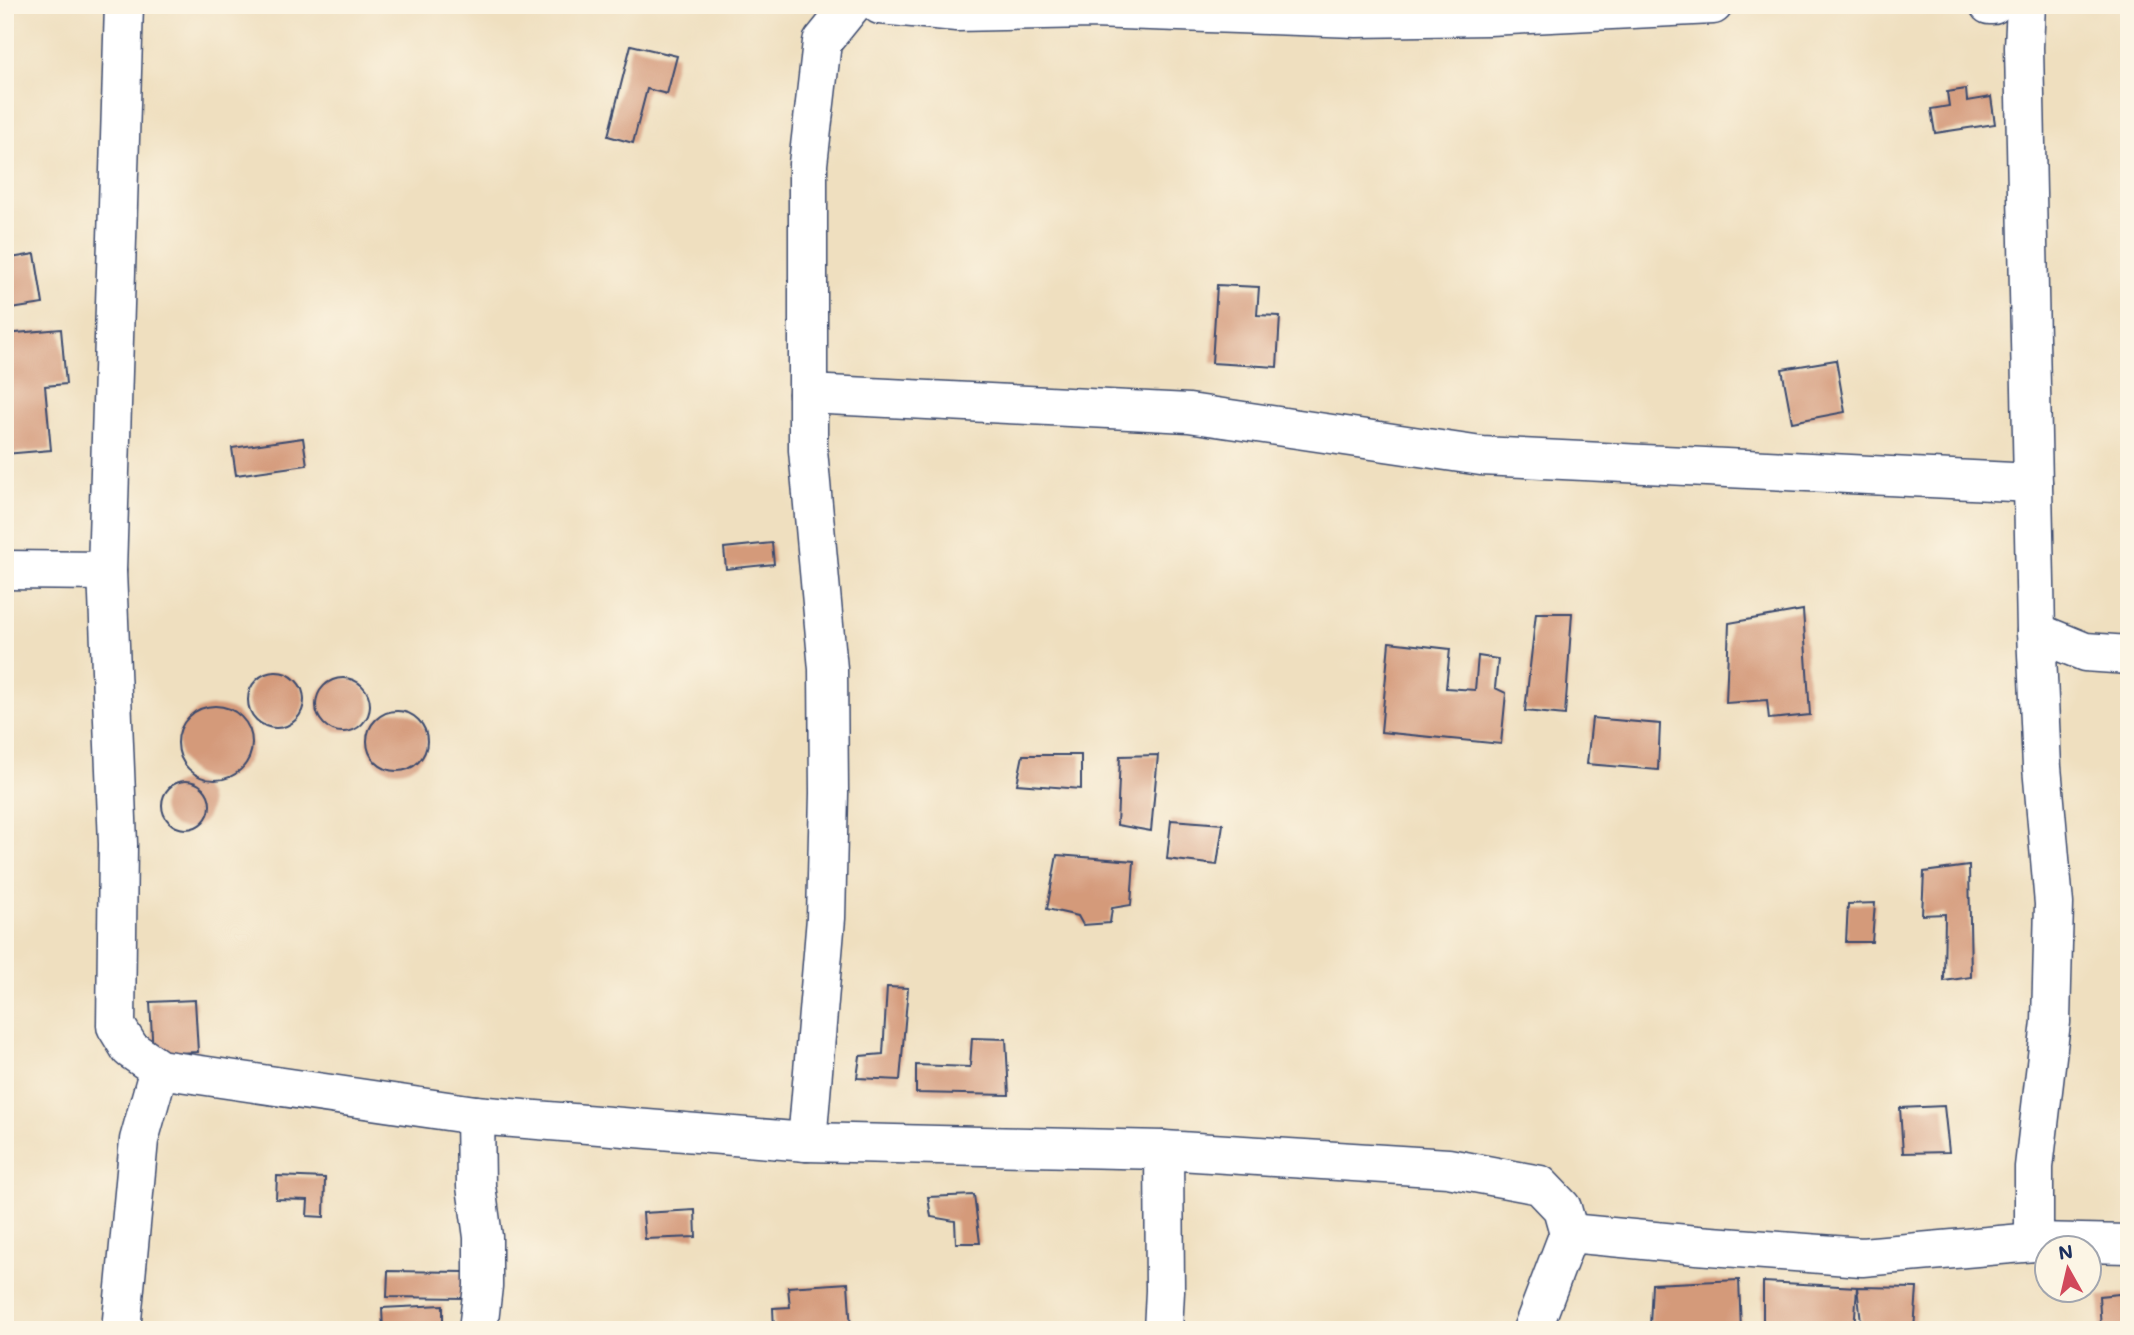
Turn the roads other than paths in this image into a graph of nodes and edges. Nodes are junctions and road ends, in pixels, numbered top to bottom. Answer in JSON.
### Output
{"nodes":[{"id":1,"x":124,"y":5,"type":"edge"},
{"id":2,"x":852,"y":5,"type":"edge"},
{"id":3,"x":880,"y":5,"type":"edge"},
{"id":4,"x":1713,"y":5,"type":"edge"},
{"id":5,"x":2026,"y":5,"type":"edge"},
{"id":6,"x":808,"y":394,"type":"junction"},
{"id":7,"x":2033,"y":483,"type":"junction"},
{"id":8,"x":5,"y":570,"type":"edge"},
{"id":9,"x":107,"y":571,"type":"junction"},
{"id":10,"x":2036,"y":632,"type":"junction"},
{"id":11,"x":2129,"y":655,"type":"edge"},
{"id":12,"x":159,"y":1069,"type":"junction"},
{"id":13,"x":475,"y":1115,"type":"junction"},
{"id":14,"x":807,"y":1142,"type":"junction"},
{"id":15,"x":1164,"y":1150,"type":"junction"},
{"id":16,"x":1569,"y":1233,"type":"junction"},
{"id":17,"x":2034,"y":1234,"type":"edge"},
{"id":18,"x":2032,"y":1242,"type":"edge"},
{"id":19,"x":2102,"y":1243,"type":"edge"},
{"id":20,"x":2129,"y":1244,"type":"edge"},
{"id":21,"x":121,"y":1330,"type":"edge"},
{"id":22,"x":478,"y":1330,"type":"edge"},
{"id":23,"x":1164,"y":1330,"type":"edge"},
{"id":24,"x":1532,"y":1330,"type":"edge"}],
"edges":[{"from":1,"to":9,"type":"street"},
{"from":2,"to":6,"type":"street"},
{"from":3,"to":4,"type":"street"},
{"from":5,"to":7,"type":"street"},
{"from":6,"to":7,"type":"street"},
{"from":6,"to":14,"type":"street"},
{"from":7,"to":10,"type":"street"},
{"from":8,"to":9,"type":"street"},
{"from":9,"to":12,"type":"street"},
{"from":10,"to":11,"type":"street"},
{"from":10,"to":17,"type":"street"},
{"from":12,"to":13,"type":"street"},
{"from":12,"to":21,"type":"street"},
{"from":13,"to":14,"type":"street"},
{"from":13,"to":22,"type":"street"},
{"from":14,"to":15,"type":"street"},
{"from":15,"to":16,"type":"street"},
{"from":15,"to":23,"type":"street"},
{"from":16,"to":18,"type":"street"},
{"from":16,"to":24,"type":"street"},
{"from":19,"to":20,"type":"street"}]}
